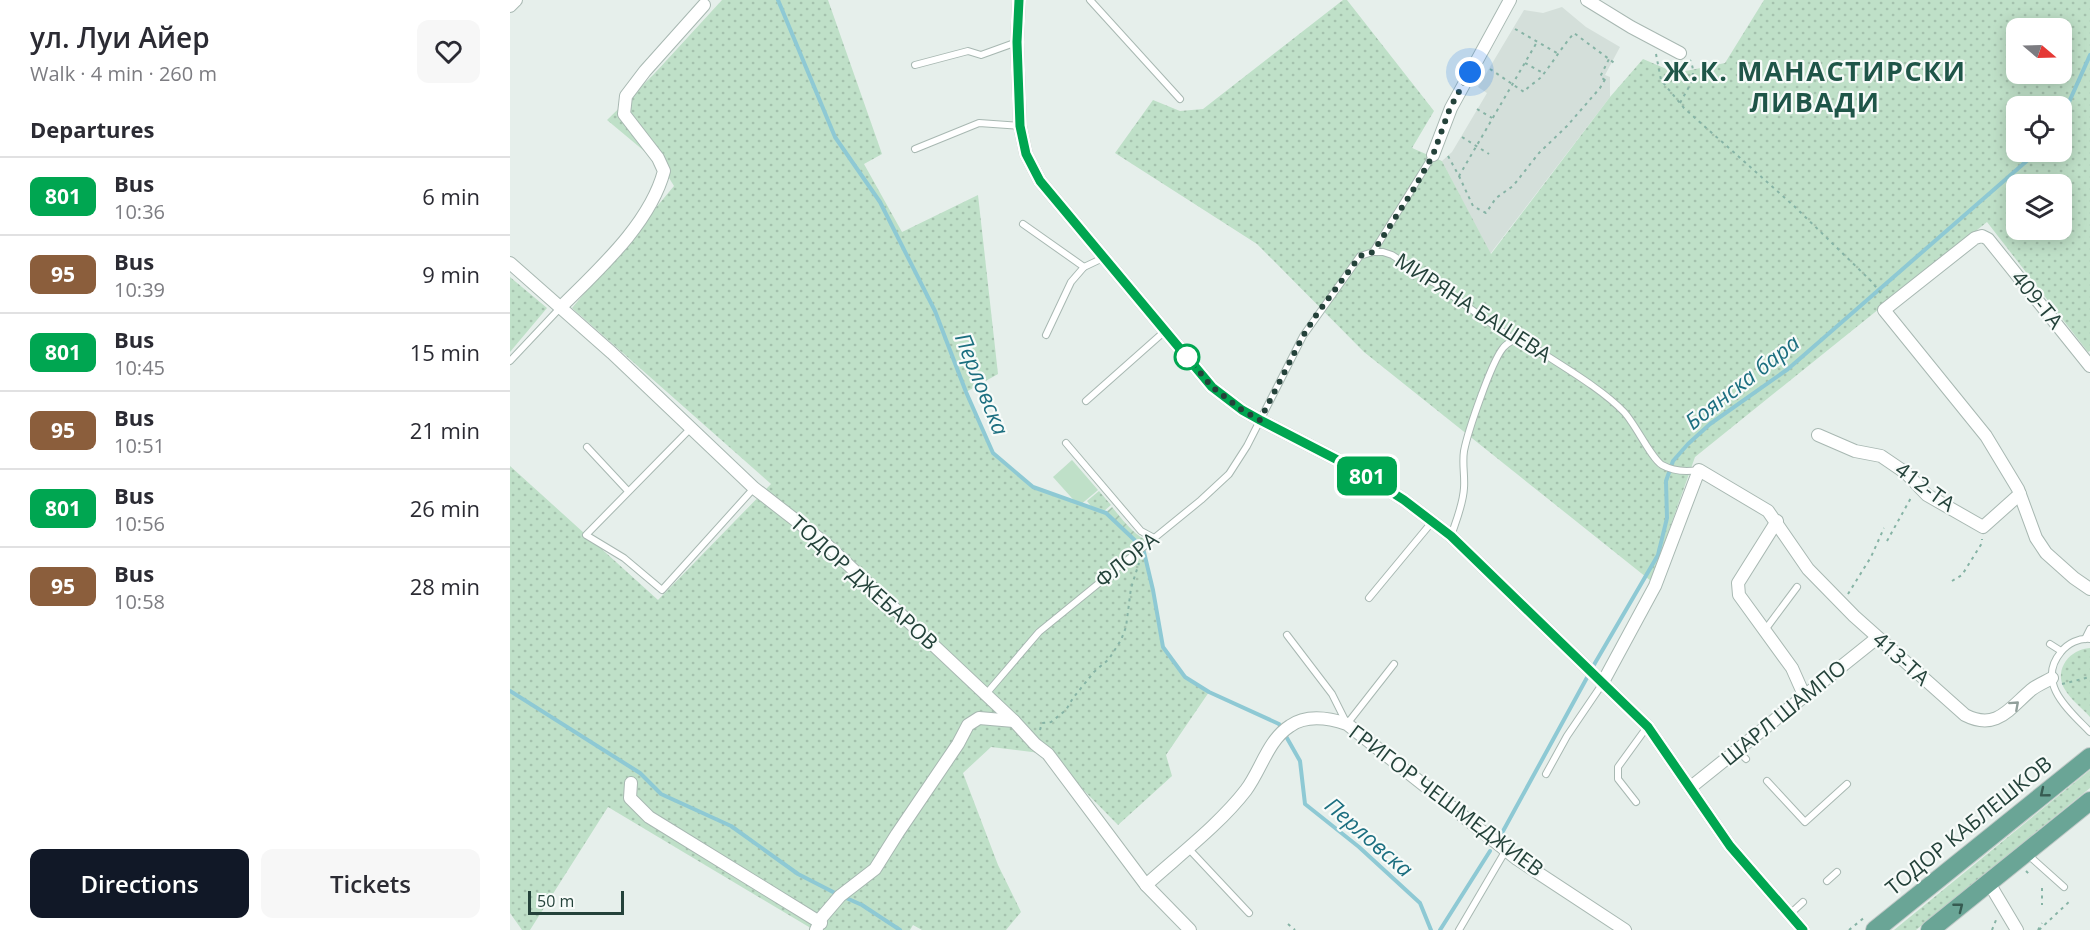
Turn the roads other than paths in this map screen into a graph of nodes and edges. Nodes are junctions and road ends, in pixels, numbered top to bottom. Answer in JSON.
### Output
{"nodes":[{"id":1,"x":516,"y":0,"type":"edge"},
{"id":2,"x":1019,"y":0,"type":"edge"},
{"id":3,"x":1090,"y":0,"type":"edge"},
{"id":4,"x":1510,"y":0,"type":"edge"},
{"id":5,"x":1587,"y":0,"type":"edge"},
{"id":6,"x":704,"y":5,"type":"dead end"},
{"id":7,"x":510,"y":6,"type":"edge"},
{"id":8,"x":1017,"y":42,"type":"junction"},
{"id":9,"x":1680,"y":53,"type":"road end"},
{"id":10,"x":915,"y":65,"type":"dead end"},
{"id":11,"x":1180,"y":99,"type":"dead end"},
{"id":12,"x":1020,"y":126,"type":"junction"},
{"id":13,"x":915,"y":149,"type":"dead end"},
{"id":14,"x":1433,"y":155,"type":"joint"},
{"id":15,"x":1023,"y":224,"type":"dead end"},
{"id":16,"x":1373,"y":252,"type":"junction"},
{"id":17,"x":1104,"y":258,"type":"junction"},
{"id":18,"x":510,"y":263,"type":"edge"},
{"id":19,"x":1084,"y":267,"type":"junction"},
{"id":20,"x":560,"y":308,"type":"junction"},
{"id":21,"x":1165,"y":331,"type":"junction"},
{"id":22,"x":1046,"y":335,"type":"dead end"},
{"id":23,"x":1514,"y":340,"type":"junction"},
{"id":24,"x":510,"y":361,"type":"edge"},
{"id":25,"x":2090,"y":366,"type":"edge"},
{"id":26,"x":1086,"y":401,"type":"dead end"},
{"id":27,"x":1260,"y":420,"type":"junction"},
{"id":28,"x":691,"y":428,"type":"junction"},
{"id":29,"x":1818,"y":435,"type":"dead end"},
{"id":30,"x":1066,"y":443,"type":"dead end"},
{"id":31,"x":587,"y":447,"type":"dead end"},
{"id":32,"x":1699,"y":470,"type":"junction"},
{"id":33,"x":754,"y":488,"type":"junction"},
{"id":34,"x":628,"y":491,"type":"junction"},
{"id":35,"x":2020,"y":494,"type":"junction"},
{"id":36,"x":1432,"y":521,"type":"junction"},
{"id":37,"x":1777,"y":521,"type":"junction"},
{"id":38,"x":1451,"y":536,"type":"junction"},
{"id":39,"x":1154,"y":538,"type":"junction"},
{"id":40,"x":1797,"y":586,"type":"dead end"},
{"id":41,"x":2090,"y":589,"type":"edge"},
{"id":42,"x":1369,"y":598,"type":"dead end"},
{"id":43,"x":2090,"y":629,"type":"edge"},
{"id":44,"x":1765,"y":630,"type":"junction"},
{"id":45,"x":1287,"y":635,"type":"dead end"},
{"id":46,"x":1877,"y":638,"type":"junction"},
{"id":47,"x":2088,"y":639,"type":"edge"},
{"id":48,"x":2050,"y":644,"type":"dead end"},
{"id":49,"x":2061,"y":651,"type":"junction"},
{"id":50,"x":1394,"y":664,"type":"dead end"},
{"id":51,"x":1595,"y":674,"type":"junction"},
{"id":52,"x":2052,"y":683,"type":"junction"},
{"id":53,"x":986,"y":694,"type":"junction"},
{"id":54,"x":1804,"y":695,"type":"junction"},
{"id":55,"x":1014,"y":721,"type":"junction"},
{"id":56,"x":1347,"y":724,"type":"junction"},
{"id":57,"x":1648,"y":727,"type":"junction"},
{"id":58,"x":2090,"y":732,"type":"edge"},
{"id":59,"x":2090,"y":757,"type":"edge"},
{"id":60,"x":1546,"y":774,"type":"dead end"},
{"id":61,"x":1767,"y":781,"type":"dead end"},
{"id":62,"x":631,"y":783,"type":"dead end"},
{"id":63,"x":1847,"y":784,"type":"dead end"},
{"id":64,"x":1691,"y":788,"type":"junction"},
{"id":65,"x":2090,"y":801,"type":"edge"},
{"id":66,"x":1636,"y":802,"type":"dead end"},
{"id":67,"x":1188,"y":847,"type":"junction"},
{"id":68,"x":1506,"y":850,"type":"junction"},
{"id":69,"x":2026,"y":862,"type":"junction"},
{"id":70,"x":1837,"y":872,"type":"dead end"},
{"id":71,"x":1827,"y":881,"type":"dead end"},
{"id":72,"x":1989,"y":883,"type":"junction"},
{"id":73,"x":1146,"y":885,"type":"junction"},
{"id":74,"x":2064,"y":887,"type":"dead end"},
{"id":75,"x":1803,"y":902,"type":"dead end"},
{"id":76,"x":1249,"y":913,"type":"dead end"},
{"id":77,"x":1789,"y":914,"type":"junction"},
{"id":78,"x":820,"y":923,"type":"edge"},
{"id":79,"x":1190,"y":930,"type":"edge"},
{"id":80,"x":1459,"y":930,"type":"edge"},
{"id":81,"x":1625,"y":930,"type":"edge"},
{"id":82,"x":1803,"y":930,"type":"edge"},
{"id":83,"x":1875,"y":930,"type":"edge"},
{"id":84,"x":1930,"y":930,"type":"edge"},
{"id":85,"x":2017,"y":930,"type":"edge"}],
"edges":[{"from":1,"to":7,"type":"street"},
{"from":2,"to":8,"type":"street"},
{"from":3,"to":11,"type":"lane"},
{"from":4,"to":14,"type":"street"},
{"from":5,"to":9,"type":"street"},
{"from":6,"to":20,"type":"street"},
{"from":8,"to":10,"type":"lane"},
{"from":8,"to":12,"type":"street"},
{"from":12,"to":13,"type":"lane"},
{"from":12,"to":17,"type":"street"},
{"from":14,"to":16,"type":"lane"},
{"from":15,"to":19,"type":"lane"},
{"from":16,"to":23,"type":"lane","name":"МИРЯНА БАШЕВА"},
{"from":16,"to":27,"type":"lane","name":"МИРЯНА БАШЕВА"},
{"from":17,"to":19,"type":"lane"},
{"from":17,"to":21,"type":"street"},
{"from":18,"to":20,"type":"street","name":"ТОДОР ДЖЕБАРОВ"},
{"from":19,"to":22,"type":"lane"},
{"from":20,"to":24,"type":"lane"},
{"from":20,"to":28,"type":"street","name":"ТОДОР ДЖЕБАРОВ"},
{"from":21,"to":26,"type":"lane"},
{"from":21,"to":27,"type":"street"},
{"from":23,"to":32,"type":"lane","name":"МИРЯНА БАШЕВА"},
{"from":23,"to":38,"type":"lane"},
{"from":25,"to":35,"type":"street","name":"409-ТА"},
{"from":27,"to":36,"type":"street"},
{"from":27,"to":39,"type":"lane","name":"ФЛОРА"},
{"from":28,"to":33,"type":"street","name":"ТОДОР ДЖЕБАРОВ"},
{"from":28,"to":34,"type":"lane"},
{"from":29,"to":35,"type":"street","name":"412-ТА"},
{"from":30,"to":39,"type":"lane"},
{"from":31,"to":34,"type":"lane"},
{"from":32,"to":37,"type":"street","name":"413-ТА"},
{"from":32,"to":51,"type":"street"},
{"from":33,"to":34,"type":"lane"},
{"from":33,"to":53,"type":"street","name":"ТОДОР ДЖЕБАРОВ"},
{"from":35,"to":41,"type":"street"},
{"from":36,"to":38,"type":"street"},
{"from":36,"to":42,"type":"lane"},
{"from":37,"to":44,"type":"street"},
{"from":37,"to":46,"type":"street","name":"413-ТА"},
{"from":38,"to":51,"type":"street"},
{"from":39,"to":53,"type":"lane","name":"ФЛОРА"},
{"from":40,"to":44,"type":"lane"},
{"from":43,"to":47,"type":"lane"},
{"from":44,"to":54,"type":"street"},
{"from":45,"to":56,"type":"lane"},
{"from":46,"to":52,"type":"street","name":"413-ТА","one_way":true},
{"from":46,"to":54,"type":"street","name":"ШАРЛ ШАМПО"},
{"from":47,"to":49,"type":"lane"},
{"from":48,"to":49,"type":"lane"},
{"from":49,"to":52,"type":"lane"},
{"from":50,"to":56,"type":"lane"},
{"from":51,"to":57,"type":"street"},
{"from":51,"to":60,"type":"lane"},
{"from":52,"to":58,"type":"lane"},
{"from":53,"to":55,"type":"street","name":"ТОДОР ДЖЕБАРОВ"},
{"from":54,"to":64,"type":"street","name":"ШАРЛ ШАМПО"},
{"from":55,"to":73,"type":"street","name":"ТОДОР ДЖЕБАРОВ"},
{"from":55,"to":78,"type":"street"},
{"from":56,"to":67,"type":"street","name":"ГРИГОР ЧЕШМЕДЖИЕВ"},
{"from":56,"to":68,"type":"street","name":"ГРИГОР ЧЕШМЕДЖИЕВ"},
{"from":57,"to":64,"type":"street"},
{"from":57,"to":66,"type":"lane"},
{"from":59,"to":83,"type":"main road","name":"ТОДОР КАБЛЕШКОВ","one_way":true},
{"from":61,"to":63,"type":"lane"},
{"from":62,"to":78,"type":"street"},
{"from":64,"to":77,"type":"street"},
{"from":65,"to":69,"type":"main road"},
{"from":67,"to":73,"type":"street","name":"ГРИГОР ЧЕШМЕДЖИЕВ"},
{"from":67,"to":76,"type":"lane"},
{"from":68,"to":80,"type":"lane"},
{"from":68,"to":81,"type":"street","name":"ГРИГОР ЧЕШМЕДЖИЕВ"},
{"from":69,"to":72,"type":"main road"},
{"from":69,"to":74,"type":"lane"},
{"from":70,"to":71,"type":"lane"},
{"from":84,"to":72,"type":"main road","one_way":true},
{"from":72,"to":85,"type":"street"},
{"from":73,"to":79,"type":"street","name":"ТОДОР ДЖЕБАРОВ"},
{"from":75,"to":77,"type":"lane"},
{"from":77,"to":82,"type":"street"}]}
